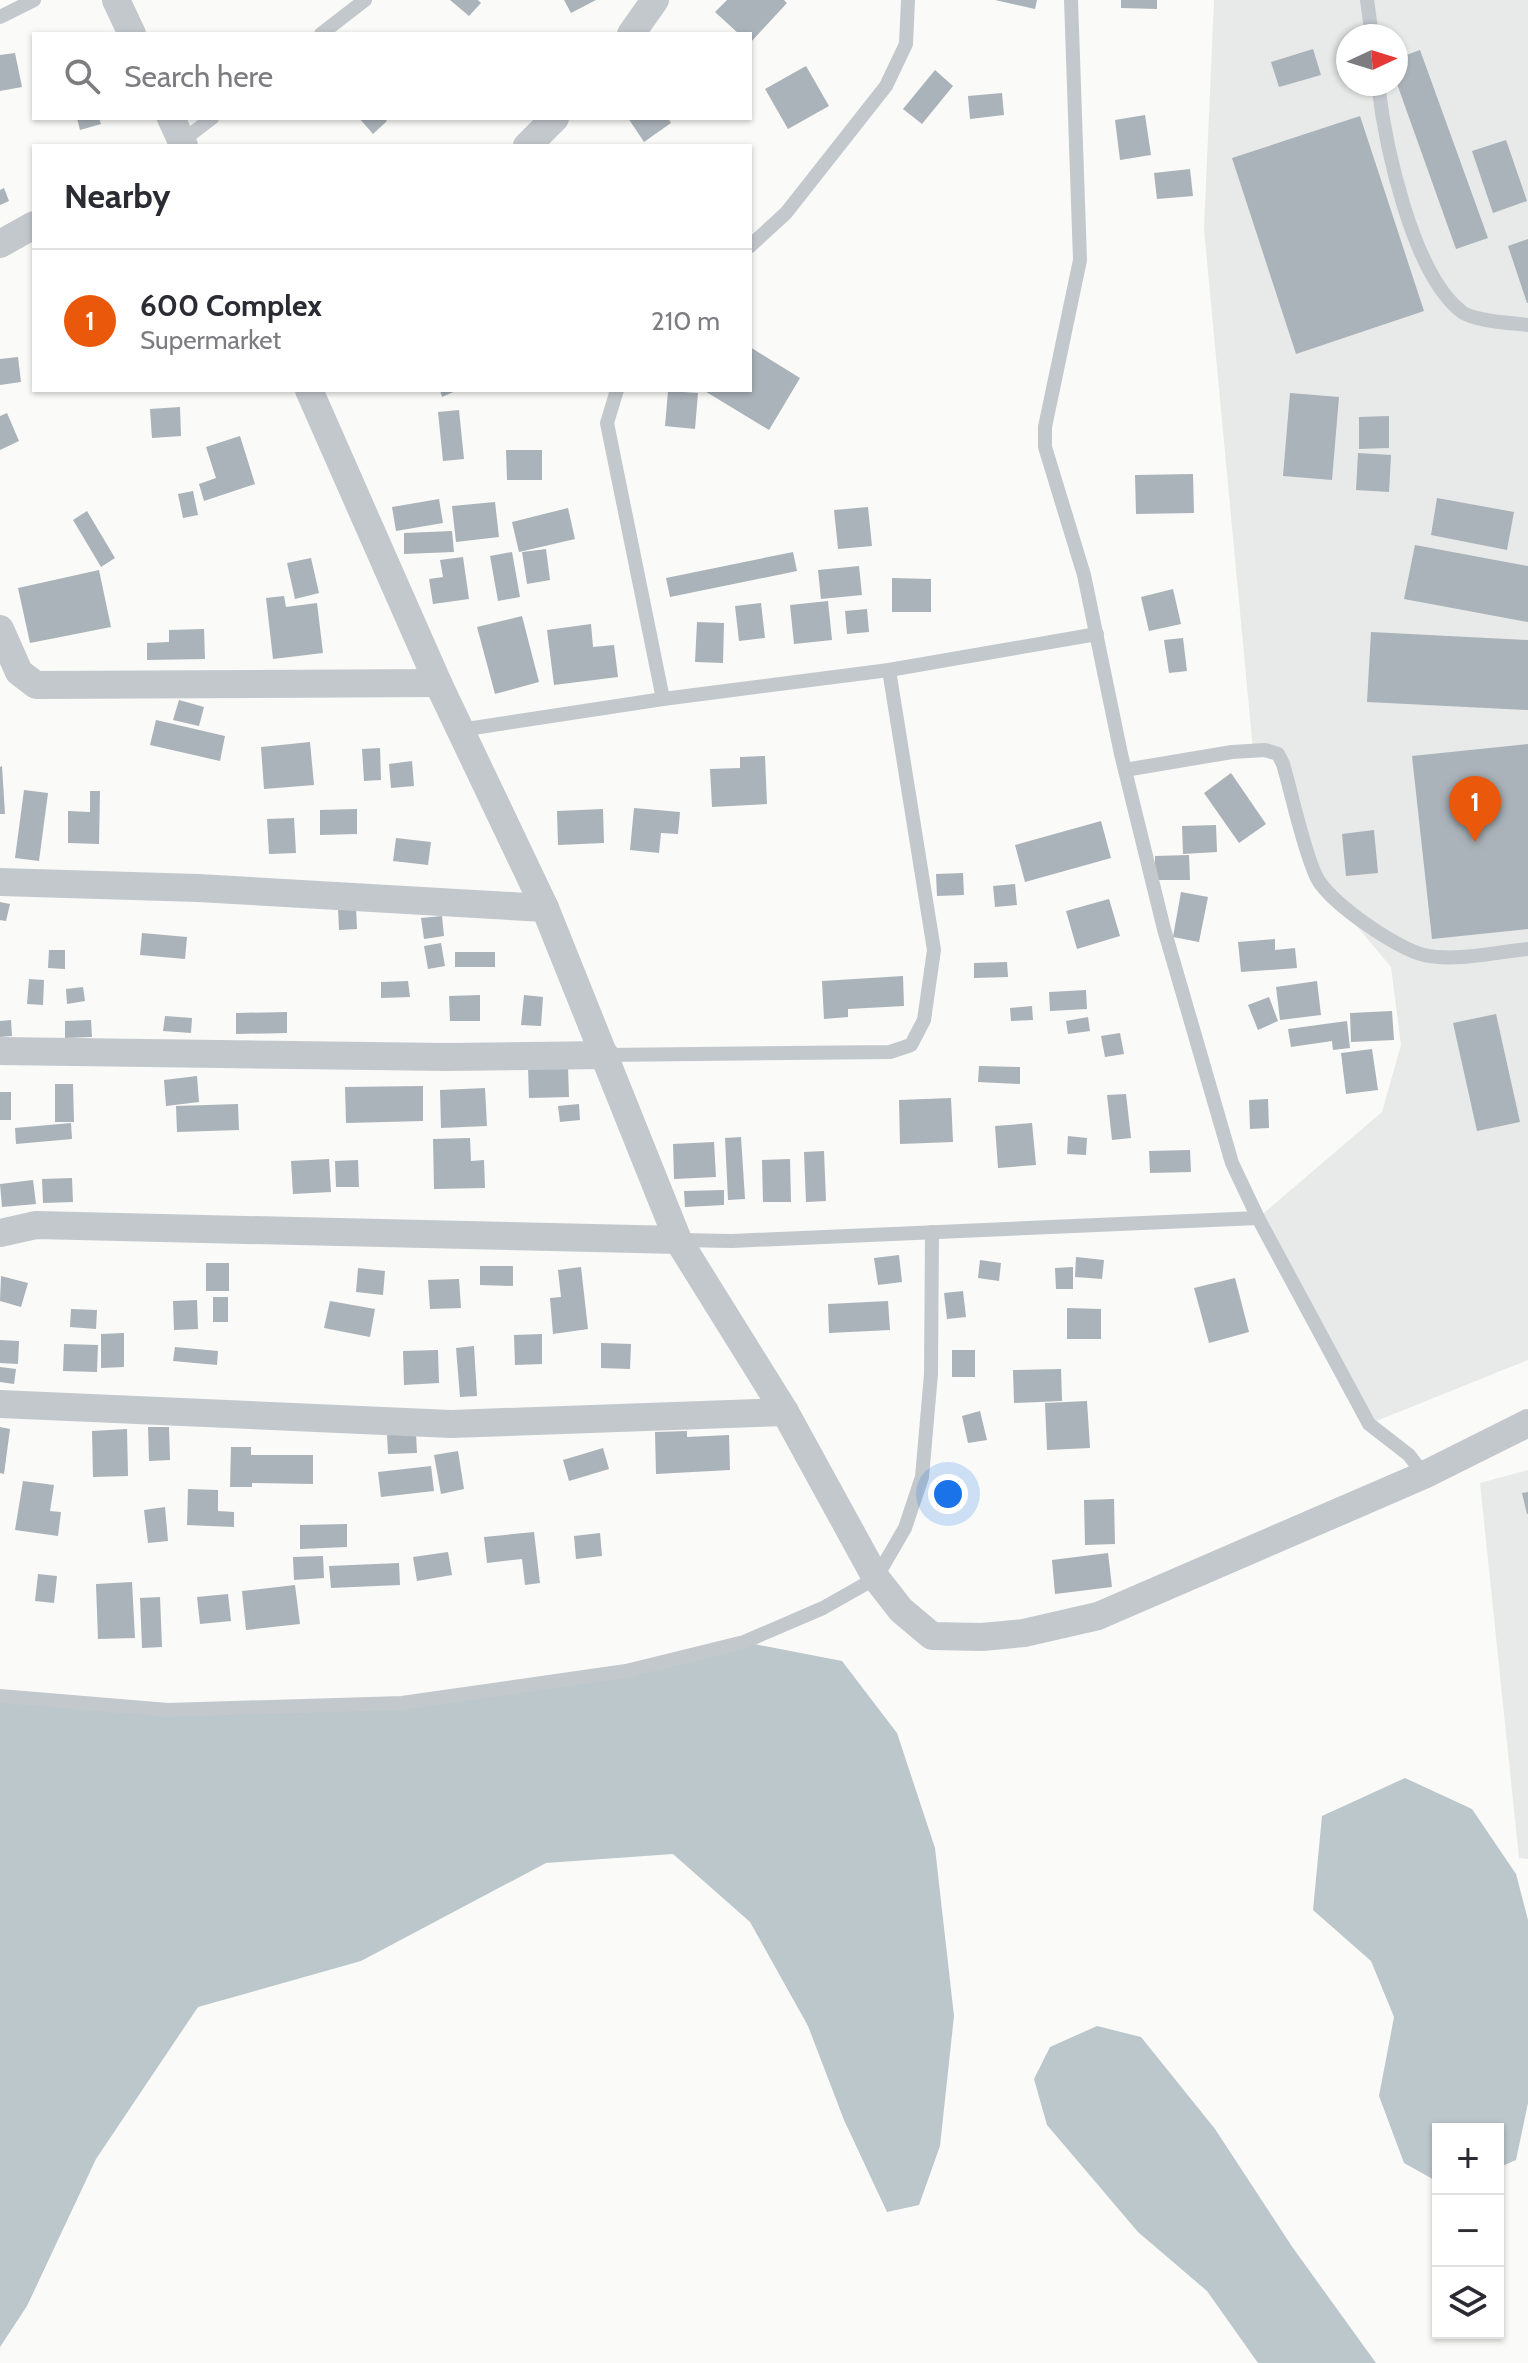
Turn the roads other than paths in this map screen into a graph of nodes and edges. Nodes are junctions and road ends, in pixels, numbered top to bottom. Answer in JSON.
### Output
{"nodes":[{"id":1,"x":34,"y":0,"type":"edge"},
{"id":2,"x":116,"y":0,"type":"edge"},
{"id":3,"x":365,"y":0,"type":"edge"},
{"id":4,"x":655,"y":0,"type":"edge"},
{"id":5,"x":908,"y":0,"type":"edge"},
{"id":6,"x":1071,"y":0,"type":"edge"},
{"id":7,"x":1367,"y":0,"type":"edge"},
{"id":8,"x":0,"y":17,"type":"edge"},
{"id":9,"x":1370,"y":24,"type":"edge"},
{"id":10,"x":131,"y":32,"type":"edge"},
{"id":11,"x":324,"y":32,"type":"edge"},
{"id":12,"x":632,"y":32,"type":"edge"},
{"id":13,"x":1380,"y":96,"type":"edge"},
{"id":14,"x":208,"y":120,"type":"edge"},
{"id":15,"x":553,"y":120,"type":"edge"},
{"id":16,"x":177,"y":138,"type":"edge"},
{"id":17,"x":529,"y":144,"type":"edge"},
{"id":18,"x":32,"y":226,"type":"edge"},
{"id":19,"x":0,"y":244,"type":"edge"},
{"id":20,"x":752,"y":244,"type":"edge"},
{"id":21,"x":1528,"y":325,"type":"edge"},
{"id":22,"x":310,"y":392,"type":"edge"},
{"id":23,"x":616,"y":392,"type":"edge"},
{"id":24,"x":0,"y":629,"type":"edge"},
{"id":25,"x":1097,"y":634,"type":"junction"},
{"id":26,"x":889,"y":670,"type":"junction"},
{"id":27,"x":438,"y":683,"type":"junction"},
{"id":28,"x":663,"y":699,"type":"junction"},
{"id":29,"x":460,"y":730,"type":"junction"},
{"id":30,"x":1125,"y":770,"type":"junction"},
{"id":31,"x":0,"y":882,"type":"edge"},
{"id":32,"x":545,"y":908,"type":"junction"},
{"id":33,"x":1528,"y":949,"type":"edge"},
{"id":34,"x":0,"y":1051,"type":"edge"},
{"id":35,"x":605,"y":1055,"type":"junction"},
{"id":36,"x":1258,"y":1218,"type":"junction"},
{"id":37,"x":932,"y":1232,"type":"junction"},
{"id":38,"x":0,"y":1233,"type":"edge"},
{"id":39,"x":678,"y":1240,"type":"junction"},
{"id":40,"x":0,"y":1404,"type":"edge"},
{"id":41,"x":785,"y":1412,"type":"junction"},
{"id":42,"x":1528,"y":1423,"type":"edge"},
{"id":43,"x":1424,"y":1475,"type":"junction"},
{"id":44,"x":876,"y":1578,"type":"junction"},
{"id":45,"x":0,"y":1696,"type":"edge"}],
"edges":[{"from":1,"to":8,"type":"lane"},
{"from":2,"to":10,"type":"street"},
{"from":3,"to":11,"type":"lane"},
{"from":4,"to":12,"type":"street"},
{"from":5,"to":20,"type":"lane"},
{"from":6,"to":25,"type":"lane"},
{"from":7,"to":9,"type":"lane"},
{"from":13,"to":21,"type":"lane"},
{"from":14,"to":16,"type":"lane"},
{"from":15,"to":17,"type":"street"},
{"from":18,"to":19,"type":"street"},
{"from":22,"to":27,"type":"street"},
{"from":23,"to":28,"type":"lane"},
{"from":24,"to":27,"type":"street"},
{"from":25,"to":26,"type":"lane"},
{"from":25,"to":30,"type":"lane"},
{"from":26,"to":28,"type":"lane"},
{"from":26,"to":35,"type":"lane"},
{"from":27,"to":29,"type":"street"},
{"from":28,"to":29,"type":"lane"},
{"from":29,"to":32,"type":"street"},
{"from":30,"to":33,"type":"lane"},
{"from":30,"to":36,"type":"lane"},
{"from":31,"to":32,"type":"street"},
{"from":32,"to":35,"type":"street"},
{"from":34,"to":35,"type":"street"},
{"from":35,"to":39,"type":"street"},
{"from":36,"to":37,"type":"lane"},
{"from":36,"to":43,"type":"lane"},
{"from":37,"to":39,"type":"lane"},
{"from":37,"to":44,"type":"lane"},
{"from":38,"to":39,"type":"street"},
{"from":39,"to":41,"type":"street"},
{"from":40,"to":41,"type":"street"},
{"from":41,"to":44,"type":"street"},
{"from":42,"to":43,"type":"street"},
{"from":43,"to":44,"type":"street"},
{"from":44,"to":45,"type":"lane"}]}
